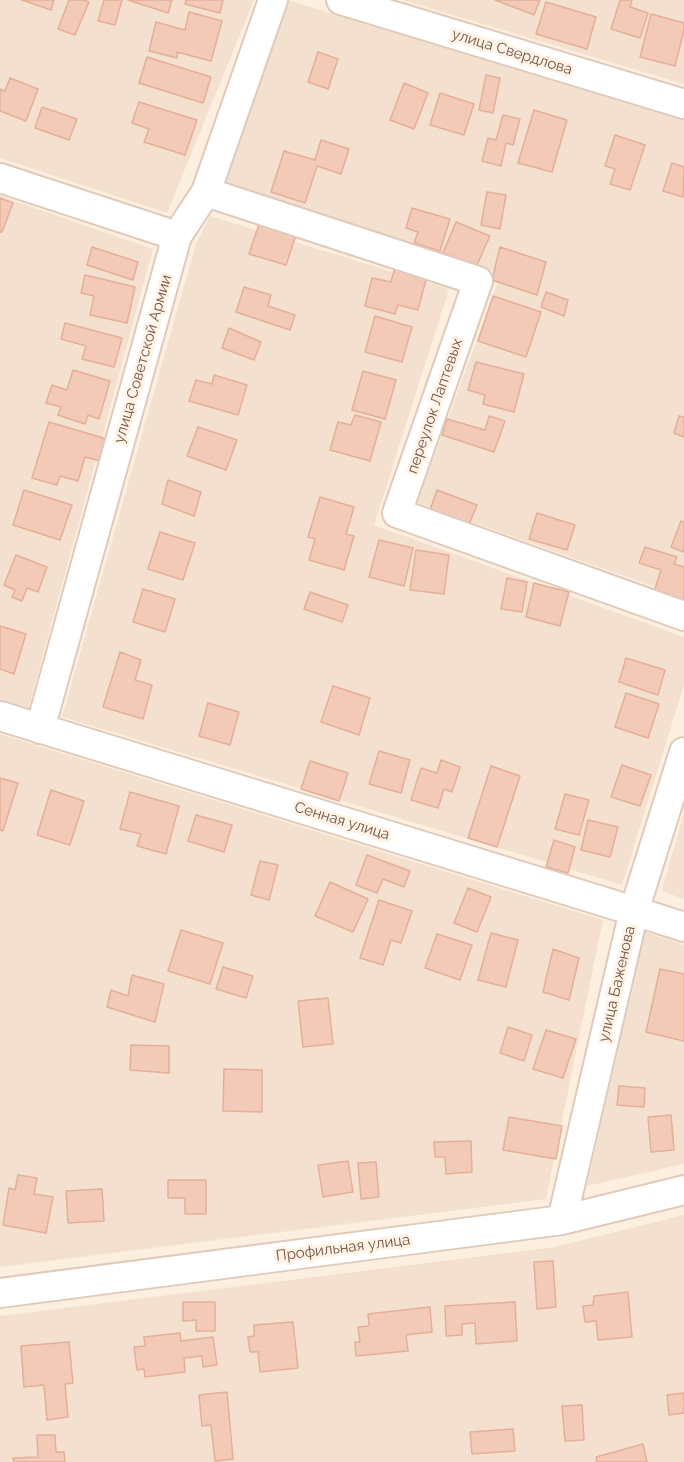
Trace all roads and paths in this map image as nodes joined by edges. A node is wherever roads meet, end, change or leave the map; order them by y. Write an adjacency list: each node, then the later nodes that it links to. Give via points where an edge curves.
1 (273, 0): 5 (street, улица Советской Армии)
2 (341, 0): 3 (street, улица Свердлова)
3 (684, 104)
4 (0, 177): 6 (street)
5 (206, 192): 6 (street, улица Советской Армии); 7 (street, переулок Лаптевых, via 478,281 397,513)
6 (177, 236): 9 (street, улица Советской Армии)
7 (684, 616)
8 (0, 716): 9 (street, Сенная улица)
9 (40, 729): 11 (street, Сенная улица)
10 (684, 752): 11 (street, улица Баженова)
11 (634, 911): 12 (street, Сенная улица); 14 (street, улица Баженова)
12 (684, 927)
13 (684, 1190): 14 (street, Профильная улица)
14 (561, 1220): 15 (street, Профильная улица)
15 (0, 1293)

